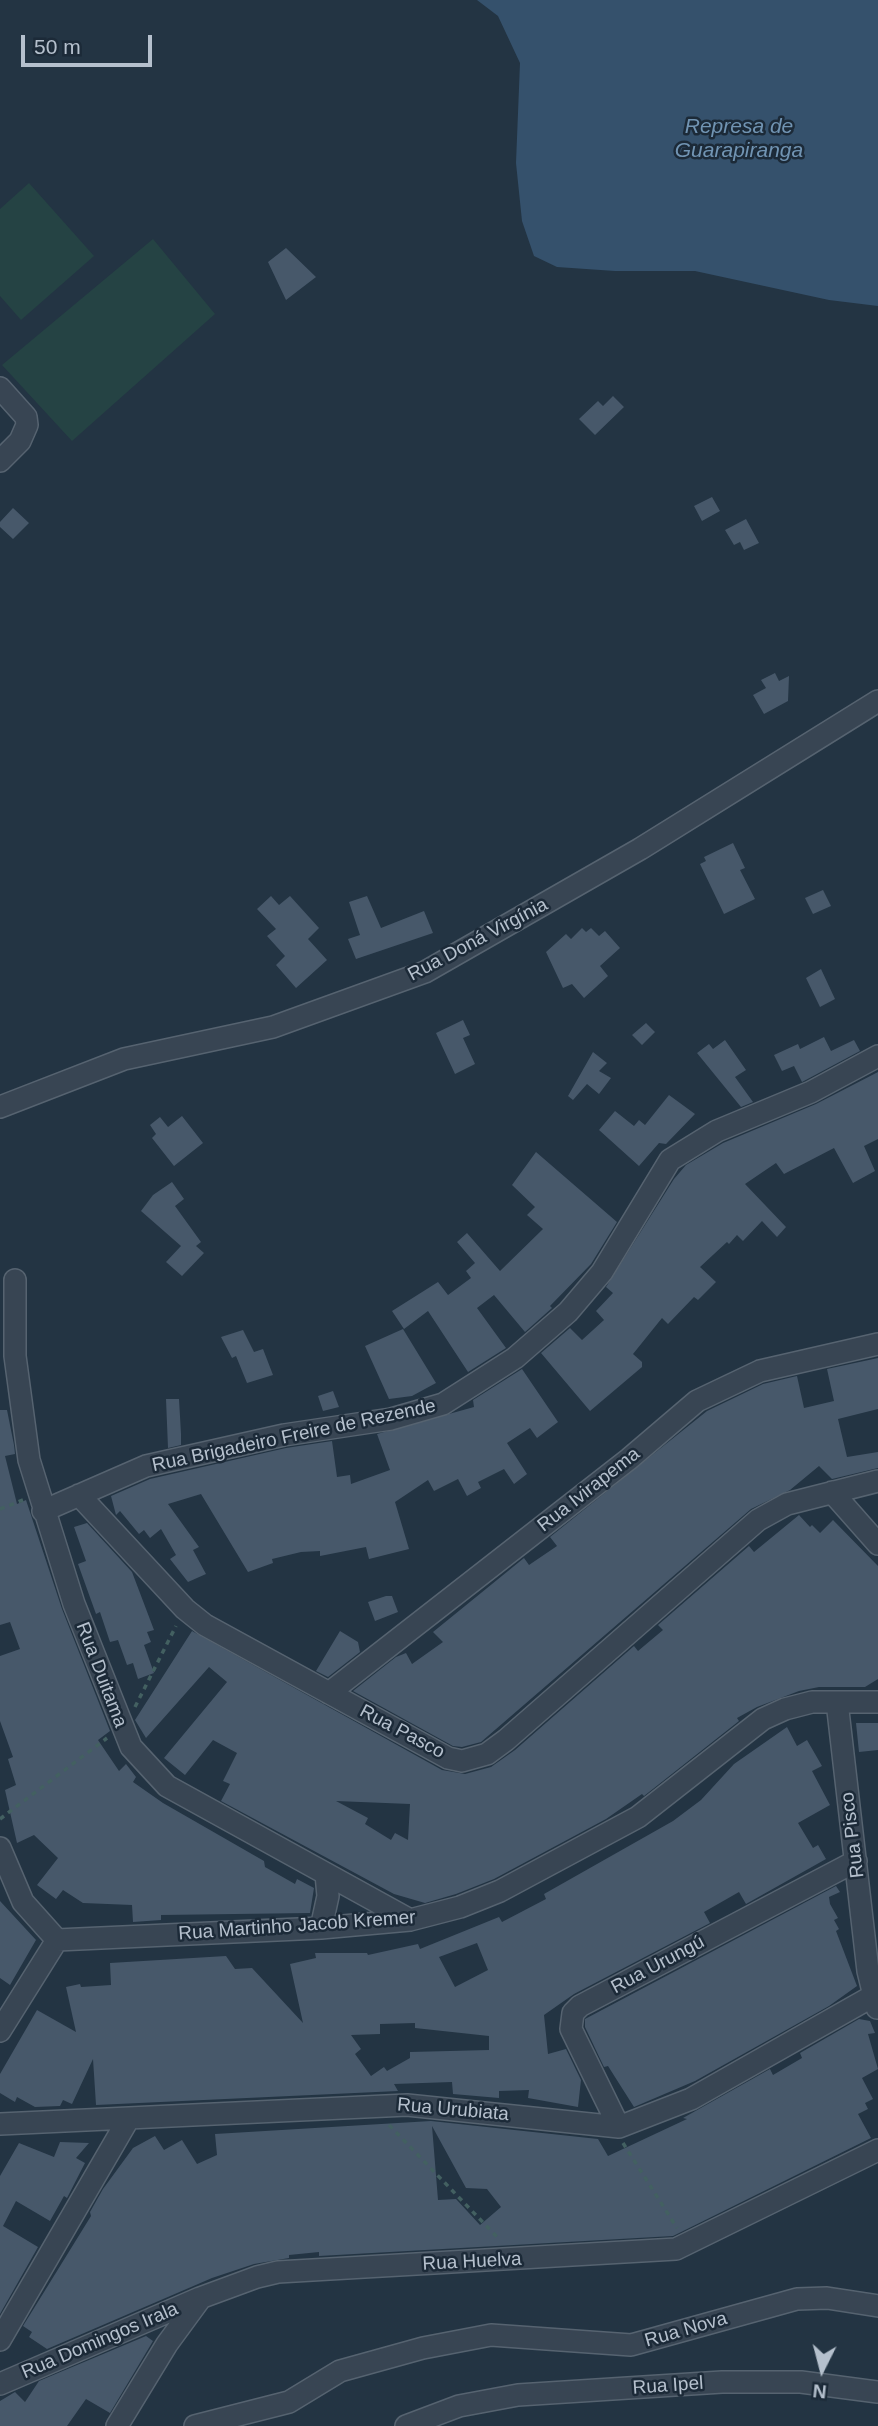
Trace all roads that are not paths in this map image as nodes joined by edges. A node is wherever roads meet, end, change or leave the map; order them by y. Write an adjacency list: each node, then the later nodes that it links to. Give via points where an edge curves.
1 (0, 388): 2 (street, via 26,416 27,425 20,441)
2 (0, 461)
3 (878, 701): 5 (street, Rua Doná Virgínia, via 640,849 425,972 273,1027 124,1059)
4 (878, 1056): 10 (street, Rua Brigadeiro Freire de Rezende, via 811,1092 717,1130 670,1160 602,1272 568,1312 466,1392 420,1413 284,1435 146,1466)
5 (0, 1107)
6 (15, 1280): 11 (street, Rua Duitama, via 18,1401)
7 (878, 1344): 13 (street, Rua Ivirapema, via 760,1371 697,1401)
8 (878, 1481): 9 (street, Rua Pasco)
9 (832, 1492): 12 (street); 13 (street, Rua Pasco, via 787,1504 758,1520 506,1740 474,1760 448,1759)
10 (79, 1495): 11 (street, Rua Brigadeiro Freire de Rezende); 13 (street, Rua Pasco, via 186,1609 239,1646)
11 (40, 1503): 18 (street, Rua Duitama, via 121,1727 139,1758 167,1786)
12 (878, 1544)
13 (329, 1693)
14 (837, 1702): 15 (street, Rua Martinho Jacob Kremer); 17 (street, Rua Pisco); 19 (street, Rua Martinho Jacob Kremer, via 812,1702 763,1719 667,1796 591,1844 500,1891)
15 (878, 1702)
16 (0, 1848): 21 (street, via 23,1902)
17 (856, 1861): 22 (street, Rua Pisco); 26 (street, Rua Urungú, via 580,2006 573,2014 571,2029)
18 (326, 1874): 19 (street, Rua Duitama); 20 (street, via 328,1896)
19 (410, 1920): 20 (street, Rua Martinho Jacob Kremer)
20 (321, 1928): 21 (street, Rua Martinho Jacob Kremer)
21 (57, 1940): 23 (street)
22 (876, 2003): 26 (street, Rua Urubiata, via 691,2099)
23 (0, 2031)
24 (129, 2118): 25 (street, Rua Urubiata); 26 (street, Rua Urubiata, via 370,2105 476,2110); 30 (street)
25 (0, 2124)
26 (620, 2127)
27 (878, 2150): 28 (street, Rua Huelva, via 687,2244 661,2252 278,2272)
28 (201, 2298): 31 (street, Rua Domingos Irala); 33 (street)
29 (878, 2306): 34 (street, Rua Nova, via 827,2298 797,2299 631,2345 491,2335 341,2371 289,2402)
30 (0, 2340)
31 (0, 2384)
32 (878, 2392): 35 (street, Rua Ipel, via 801,2382 722,2382 518,2395 459,2406)
33 (117, 2426)
34 (195, 2426)
35 (406, 2426)

